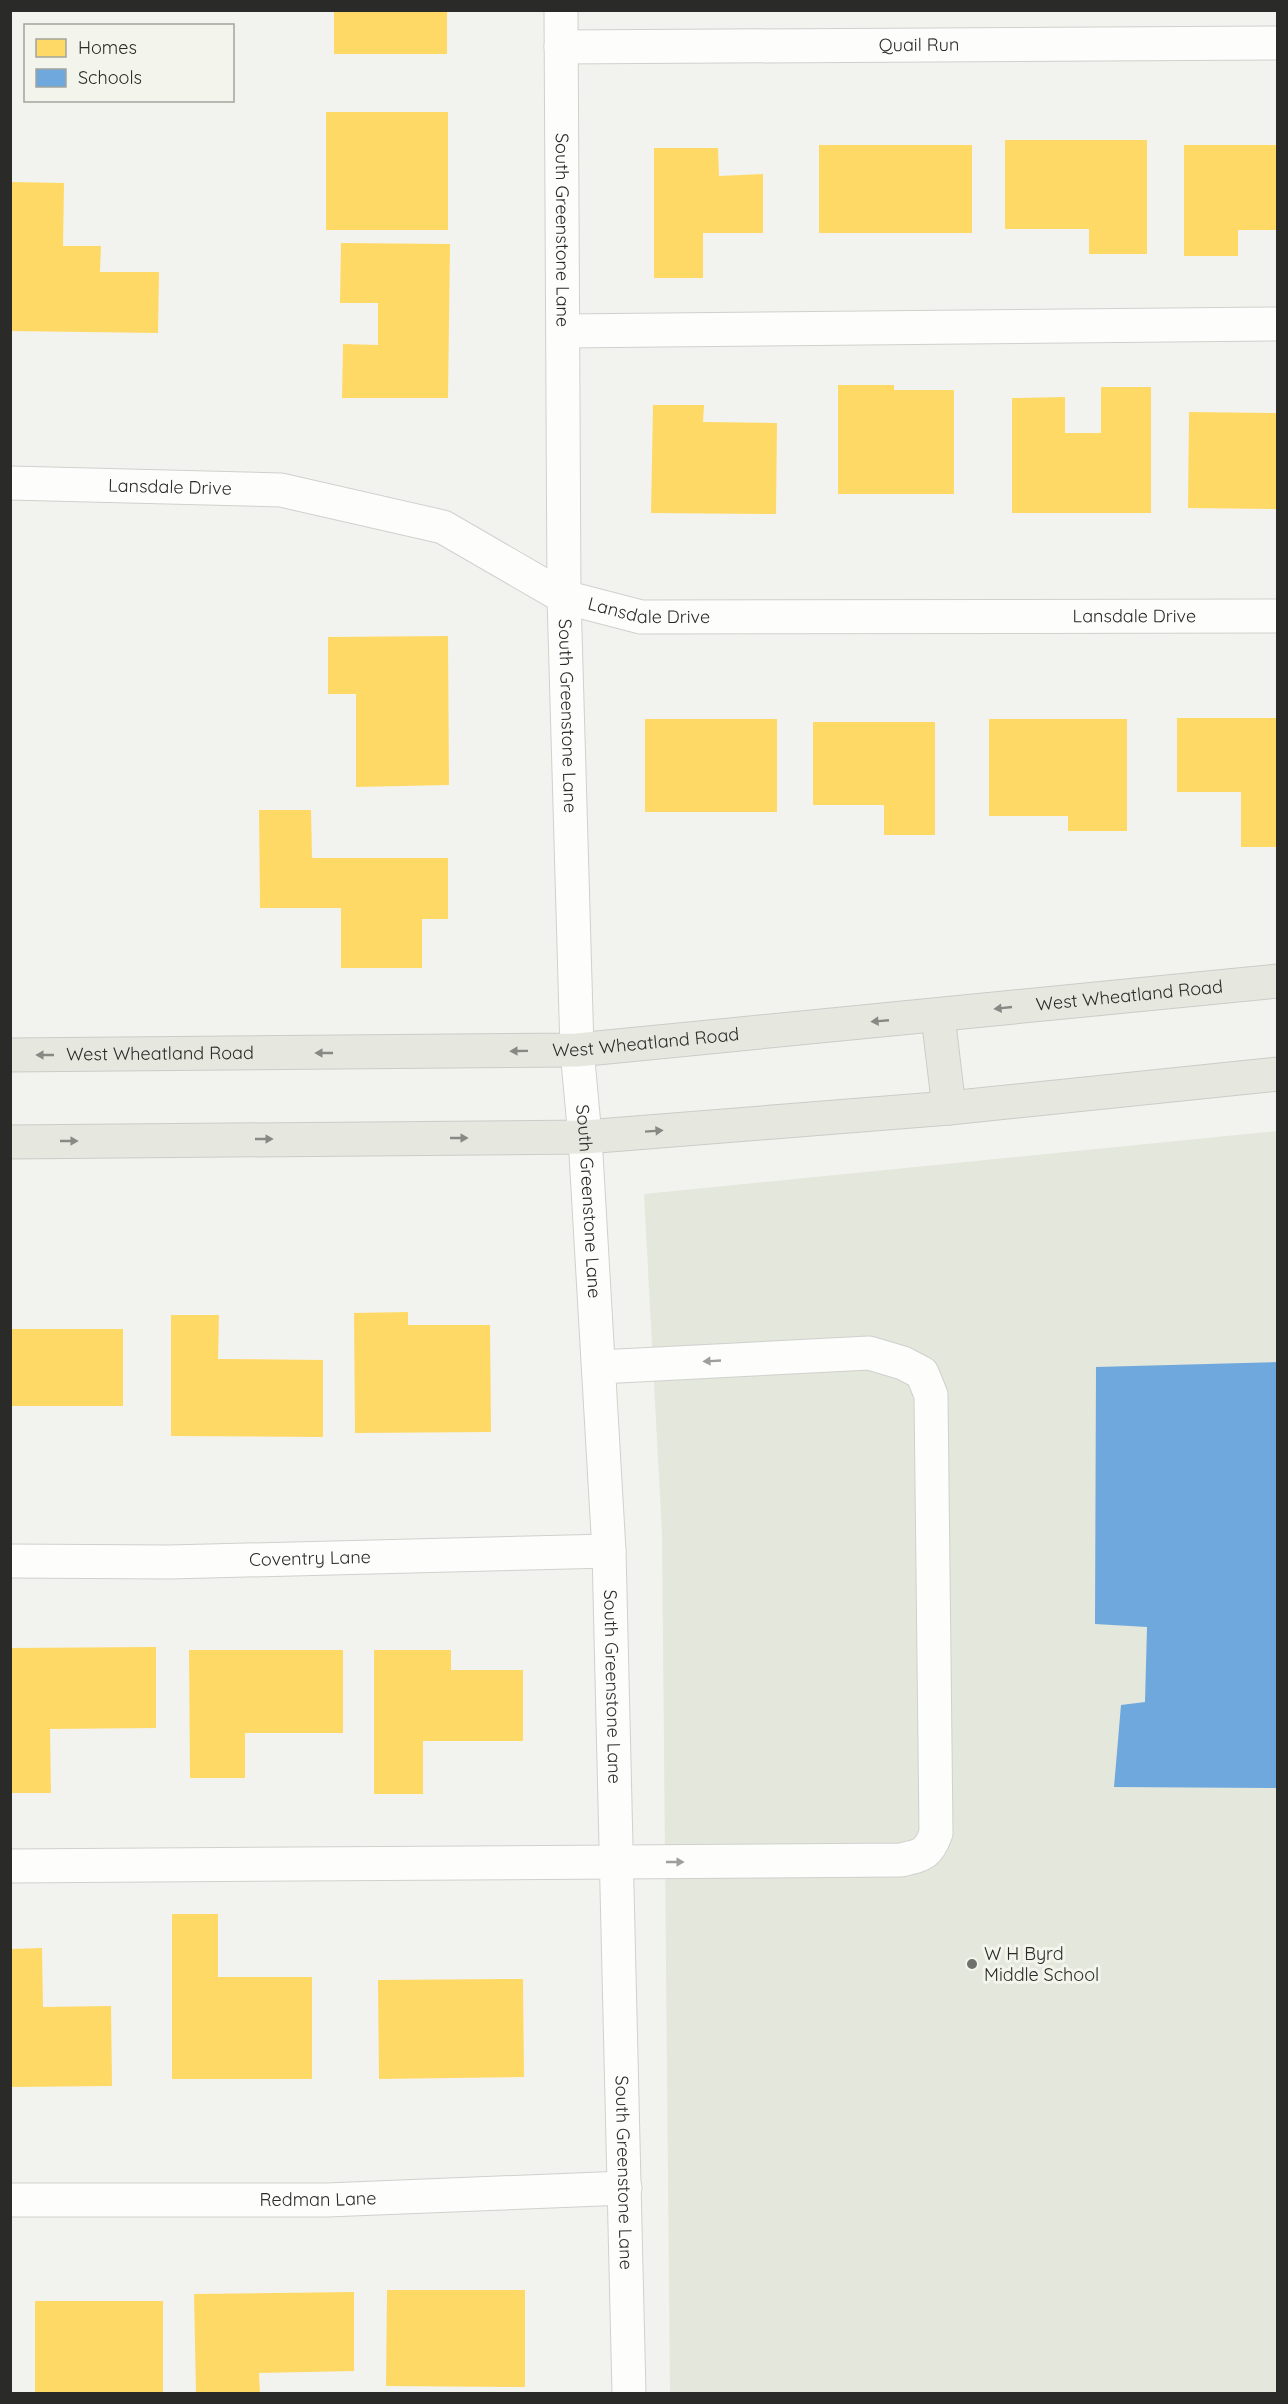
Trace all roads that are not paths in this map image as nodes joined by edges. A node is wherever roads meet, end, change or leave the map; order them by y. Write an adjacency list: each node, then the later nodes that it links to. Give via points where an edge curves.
1 (561, 10): 3 (street, South Greenstone Lane)
2 (1278, 43): 3 (street, Quail Run)
3 (561, 47): 5 (street, South Greenstone Lane)
4 (1278, 324): 5 (street)
5 (562, 331): 7 (street, South Greenstone Lane)
6 (10, 483): 7 (street, Lansdale Drive, via 281,490 443,527)
7 (564, 597): 8 (street, Lansdale Drive, via 641,617); 11 (street, South Greenstone Lane)
8 (1278, 616)
9 (1278, 981): 10 (main road, West Wheatland Road, one-way to 10)
10 (938, 1016): 11 (main road, West Wheatland Road, one-way to 11); 14 (main road)
11 (577, 1050): 12 (main road, West Wheatland Road, one-way to 12); 15 (street, South Greenstone Lane)
12 (10, 1055)
13 (1278, 1074): 14 (main road)
14 (949, 1108): 15 (main road, one-way to 14)
15 (585, 1137): 16 (main road, one-way to 15); 17 (street, South Greenstone Lane)
16 (10, 1142)
17 (599, 1367): 18 (street, South Greenstone Lane); 20 (street, one-way to 17, via 901,1860 923,1855 931,1847 936,1833 931,1395 922,1373 869,1353)
18 (609, 1551): 19 (street, Coventry Lane, via 170,1562); 20 (street, South Greenstone Lane)
19 (10, 1561)
20 (617, 1862): 21 (street); 22 (street, South Greenstone Lane)
21 (10, 1866)
22 (625, 2188): 23 (street, Redman Lane, via 327,2200); 24 (street, South Greenstone Lane)
23 (10, 2200)
24 (629, 2394)

